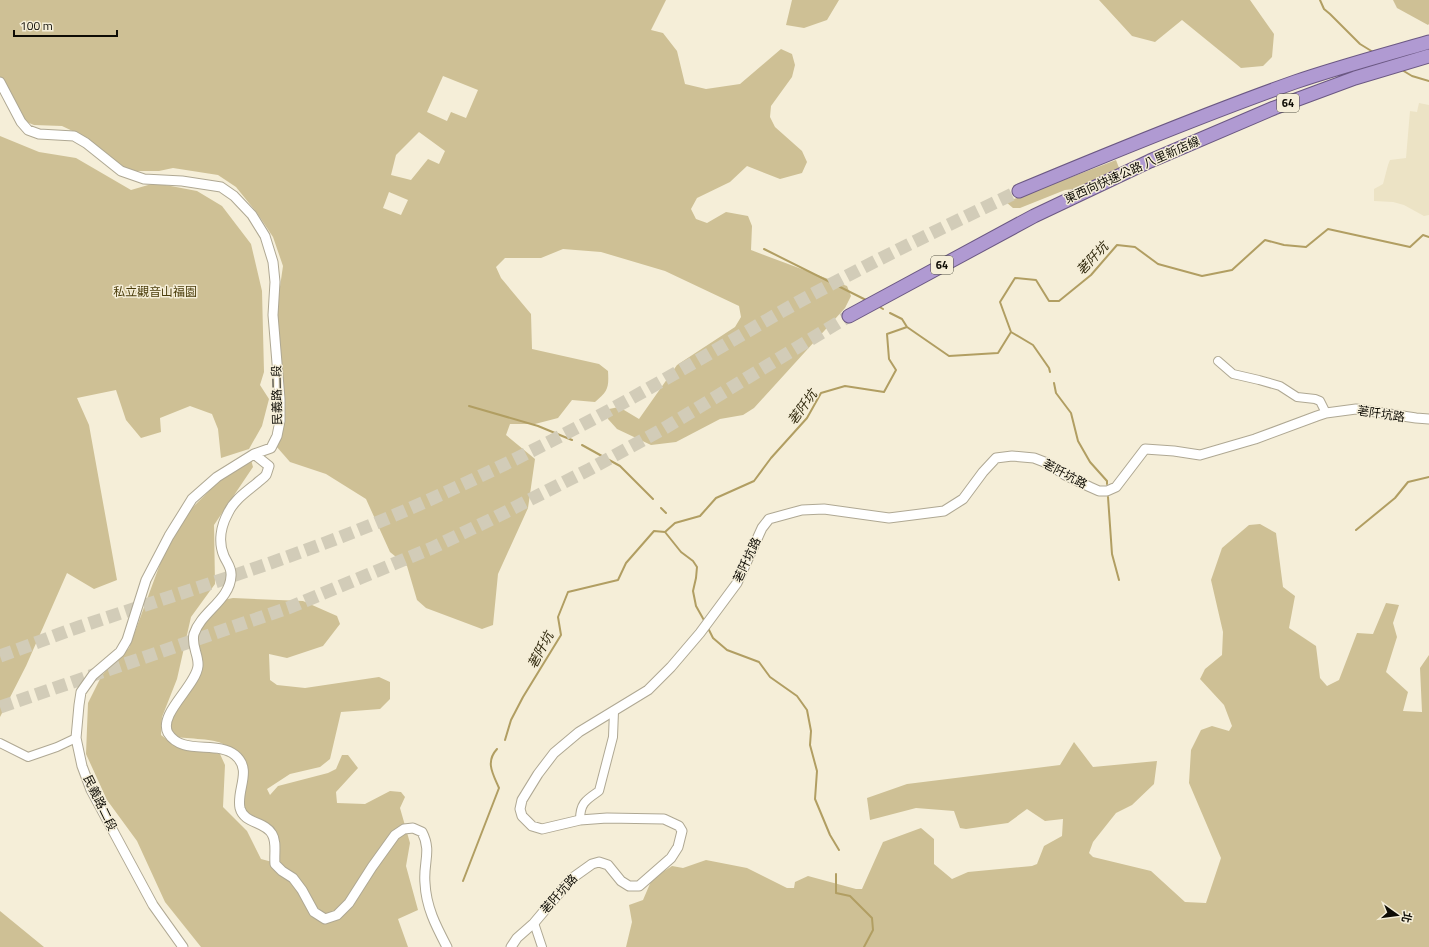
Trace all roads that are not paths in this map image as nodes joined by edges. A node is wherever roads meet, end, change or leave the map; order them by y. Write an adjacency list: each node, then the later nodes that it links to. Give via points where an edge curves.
1 (1429, 42): 4 (highway, 東西向快速公路 八里新店線 / 64, via 1296,82 1188,122)
2 (1429, 56): 5 (highway, 東西向快速公路 八里新店線 / 64, via 1354,78 1274,108 1150,161 1034,216)
3 (0, 82): 9 (street, 民義路二段, via 21,122 28,130 39,134 74,136 121,171 144,179 221,187 234,196 252,215 265,236 273,262 273,315 280,407 277,436 271,448)
4 (1019, 191)
5 (849, 316)
6 (1218, 361): 7 (street, via 1233,374 1280,386 1297,397 1320,401)
7 (1326, 413): 8 (street, 荖阡坑路, via 1356,409); 10 (street, 荖阡坑路, via 1255,439 1200,455 1145,449 1116,487 1107,491 1090,488 1034,458 1012,456 996,458 963,499 944,511 888,518 824,509 802,510 769,519 762,528 737,583 704,628 648,690)
8 (1429, 419)
9 (254, 454): 11 (street, 民義路二段, via 217,477 192,499 146,580 127,640 120,652 93,675 81,692); 16 (street, via 269,466 266,474 235,501 222,527 220,545 230,567 231,576 228,587 219,601 194,633 193,645 198,666 170,714 166,724 168,732 174,739 187,746 222,748 241,761 244,773 238,797 241,810 249,820 272,833 275,864 293,878 314,912 325,918 337,915 349,903 395,835 404,829 413,828 422,832 426,841 425,882 428,902 435,924)
10 (614, 711): 13 (street, via 613,738 599,791 585,800); 13 (street, 荖阡坑路, via 579,732 554,753 522,800 522,816 532,826 542,829)
11 (76, 738): 12 (street, via 28,757); 15 (street, 民義路二段, via 91,790 153,905)
12 (0, 743)
13 (580, 820): 14 (street, 荖阡坑路, via 664,819 679,826 682,831 678,848 671,858 639,886 629,886 608,865 599,862 592,864 571,879)
14 (534, 923): 17 (street, 荖阡坑路, via 516,938); 18 (street)
15 (183, 947)
16 (447, 947)
17 (511, 947)
18 (542, 947)

